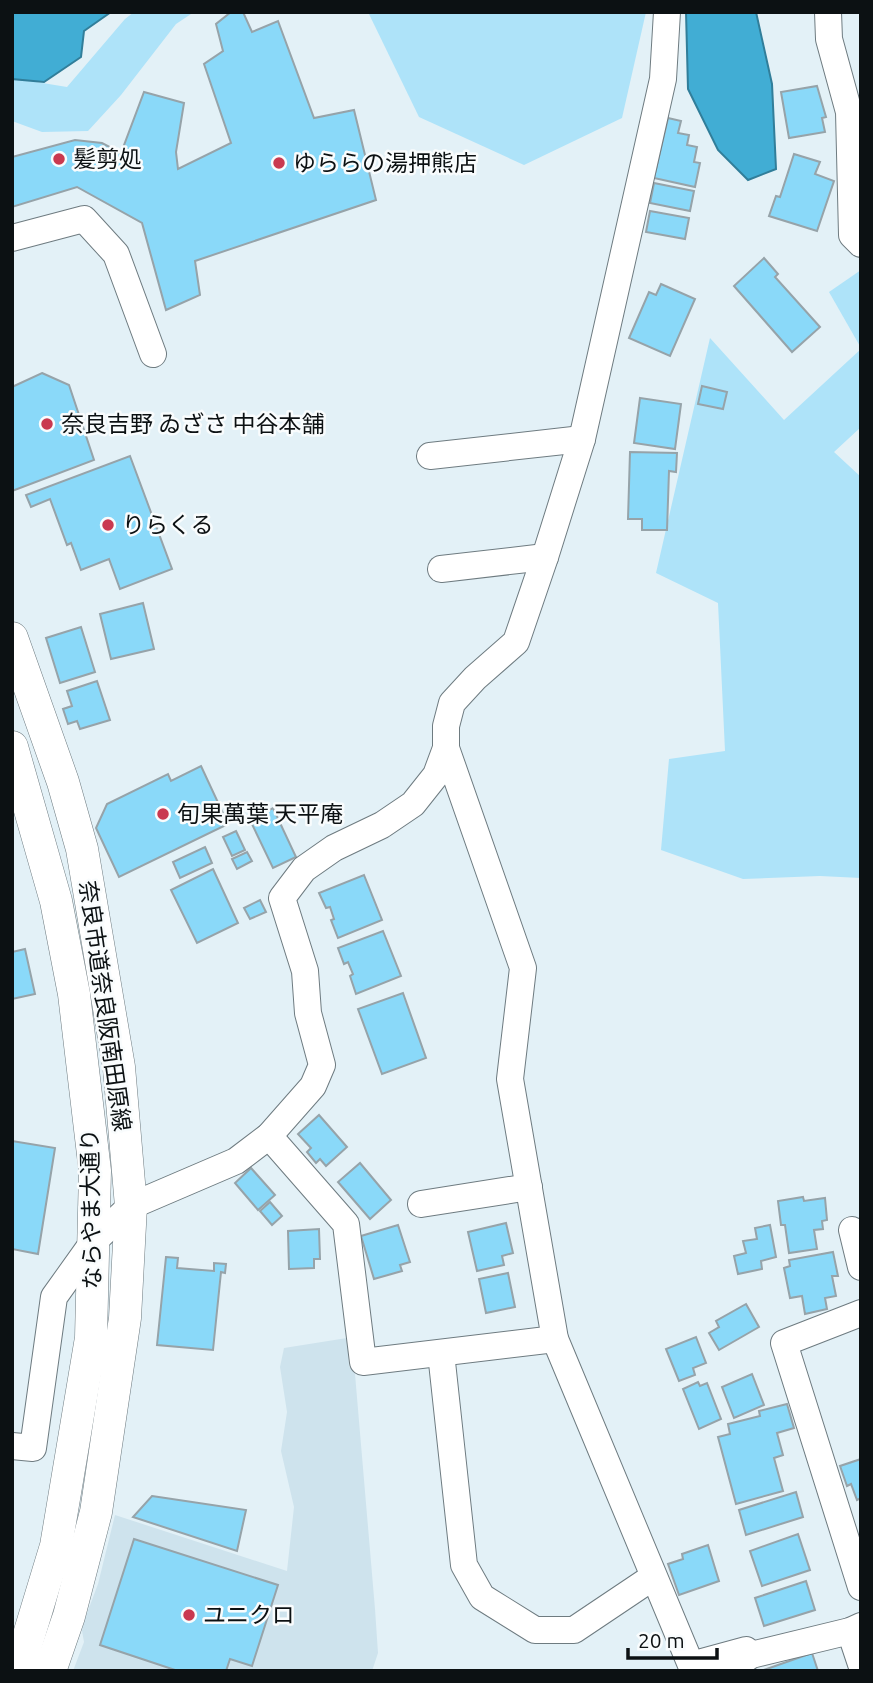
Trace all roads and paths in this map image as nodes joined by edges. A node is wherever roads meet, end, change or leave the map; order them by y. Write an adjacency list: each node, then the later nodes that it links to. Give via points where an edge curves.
1 (667, 12): 7 (street, via 663,79)
2 (828, 12): 3 (street, via 829,39)
3 (855, 111): 4 (street)
4 (858, 237)
5 (12, 238): 6 (street, via 84,219 116,254)
6 (153, 354)
7 (582, 439): 8 (street); 9 (street)
8 (430, 456)
9 (545, 557): 10 (street); 13 (street, via 516,642 452,703)
10 (441, 569)
11 (12, 638): 17 (street, 奈良市道奈良阪南田原線, via 82,849 119,1067)
12 (12, 747): 19 (street, ならやま大通り, via 56,901 74,994 95,1171)
13 (446, 748): 14 (street, via 436,775 413,804 304,869 282,898 305,971 307,1013 322,1065 313,1086); 15 (street, via 523,968 510,1079)
14 (269, 1136): 17 (street, via 236,1161); 23 (street, via 346,1224 363,1362)
15 (529, 1187): 16 (street); 22 (street)
16 (421, 1204)
17 (131, 1206): 19 (street); 31 (street, 奈良市道奈良阪南田原線, via 125,1318 96,1512)
18 (852, 1230): 20 (street)
19 (94, 1241): 24 (street, via 54,1297 33,1448); 30 (street, ならやま大通り, via 91,1338 56,1546)
20 (861, 1267)
21 (861, 1313): 26 (street, via 784,1343)
22 (555, 1339): 23 (street); 25 (street)
23 (441, 1353): 25 (street, via 464,1565 482,1597 535,1630 574,1630)
24 (12, 1446)
25 (653, 1577): 28 (street, via 691,1665 746,1650)
26 (861, 1587)
27 (855, 1628): 28 (street); 29 (street)
28 (751, 1655): 32 (street)
29 (861, 1664)
30 (18, 1671)
31 (50, 1671)
32 (729, 1671)

